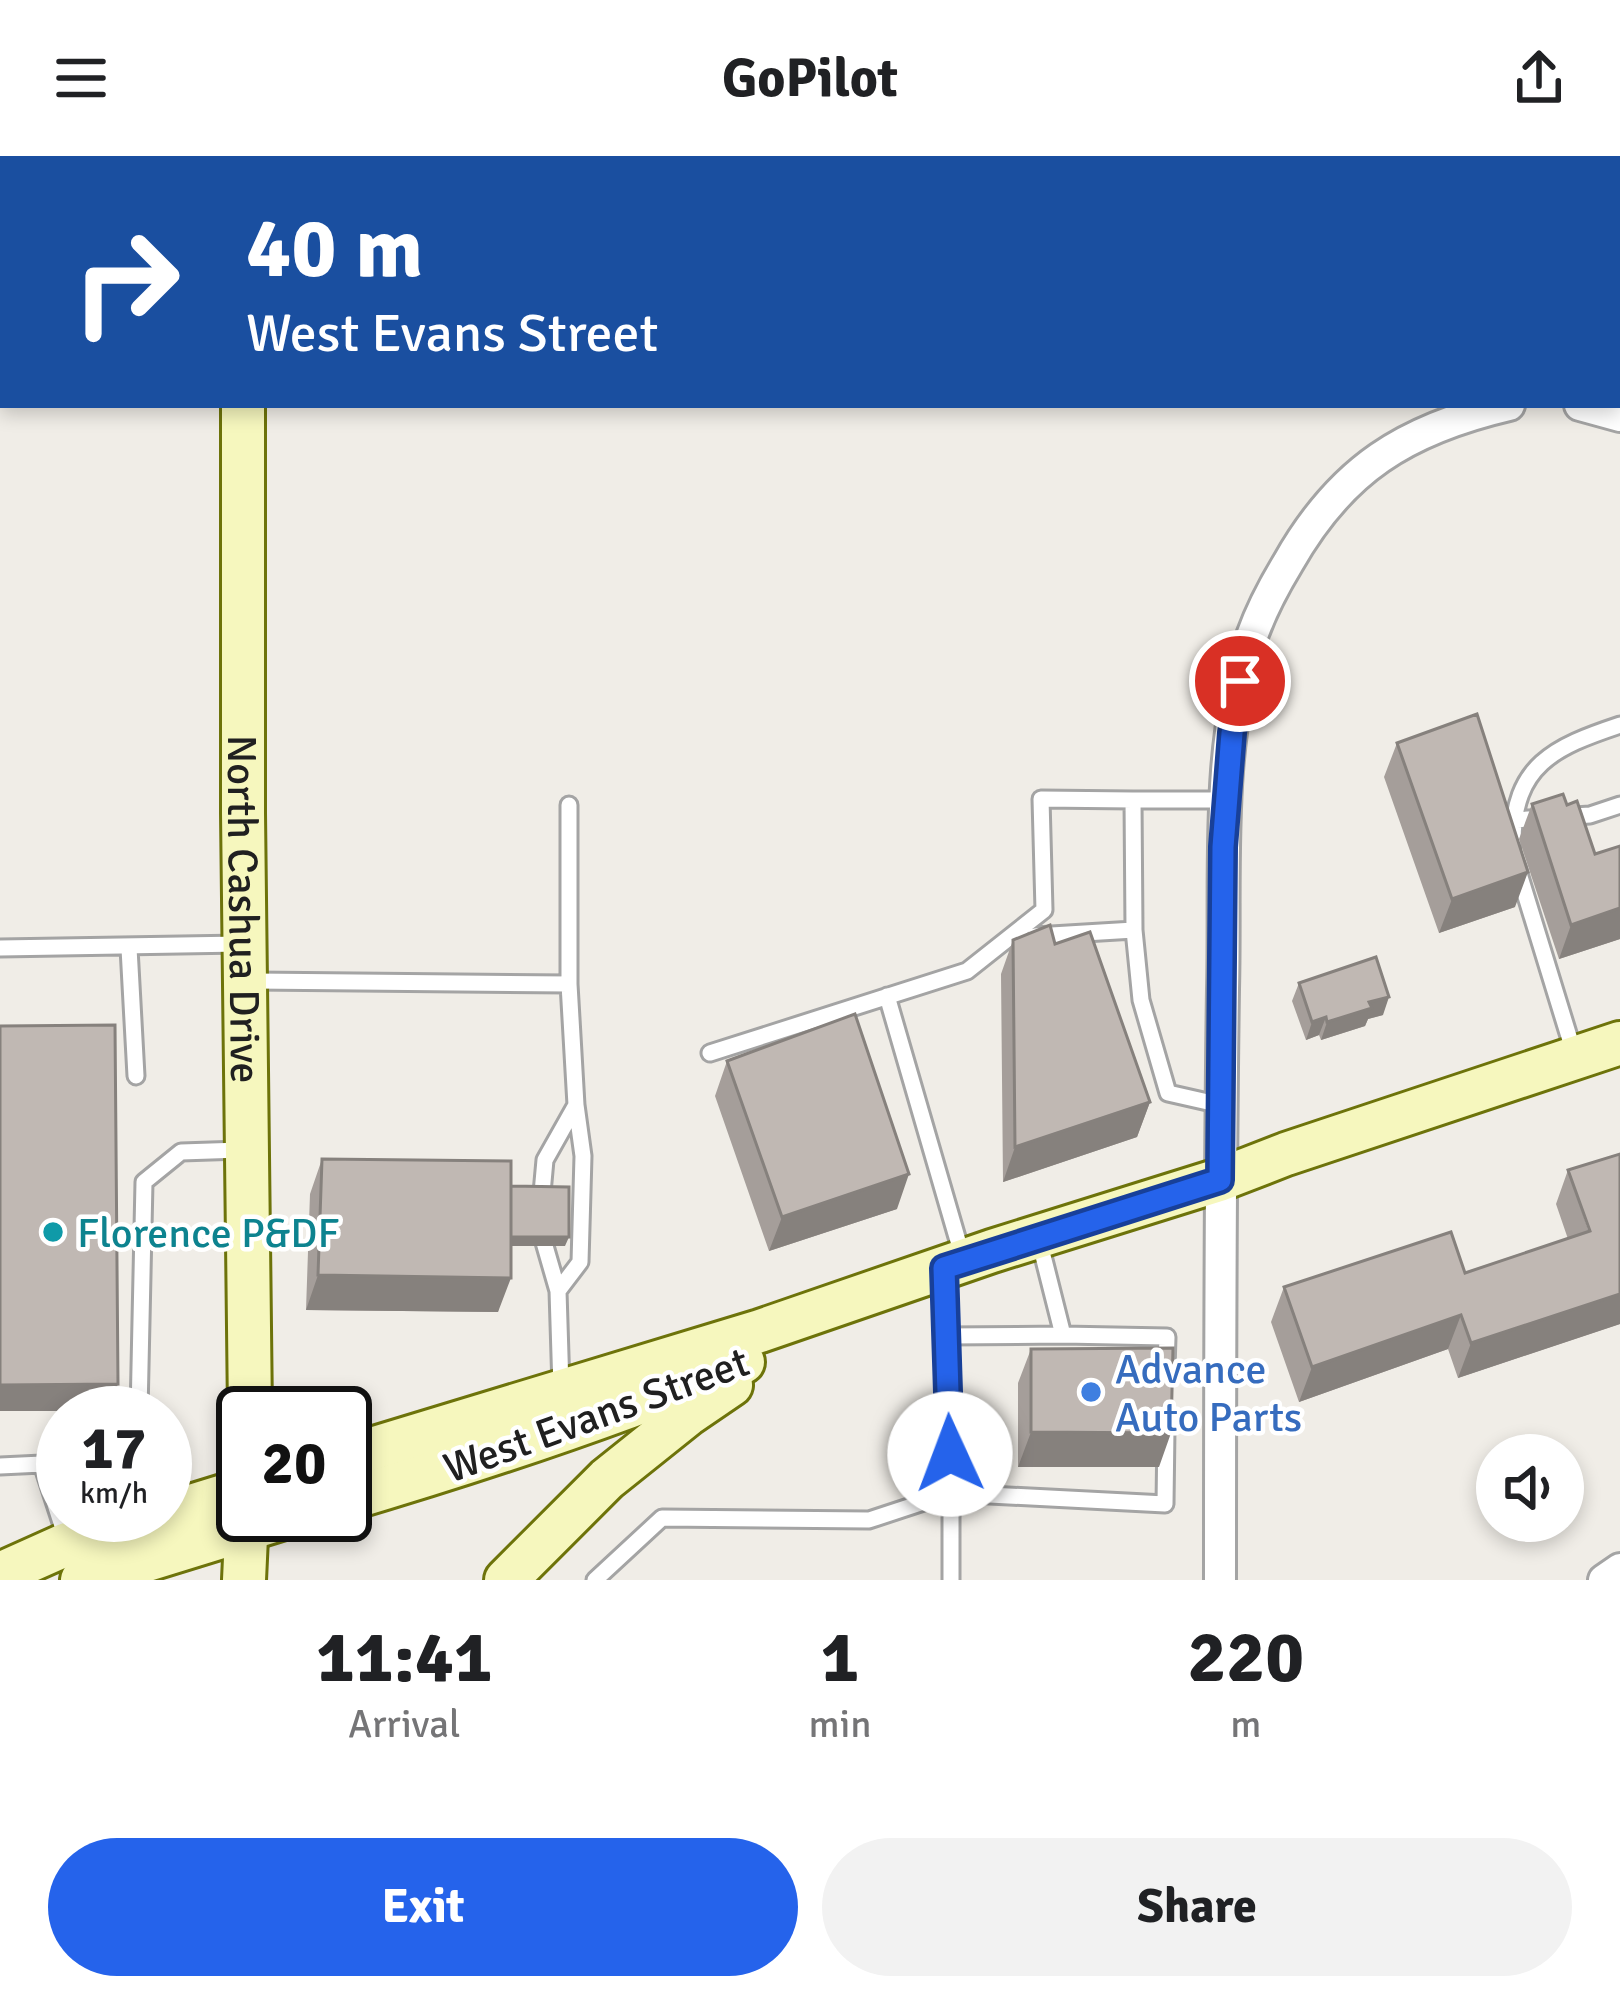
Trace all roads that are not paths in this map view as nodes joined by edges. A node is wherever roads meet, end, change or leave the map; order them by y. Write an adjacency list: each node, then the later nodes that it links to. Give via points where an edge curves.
1 (243, 408): 15 (main road, North Cashua Drive)
2 (1497, 408): 7 (street, via 1399,445 1360,472 1307,528 1253,634)
3 (1591, 408): 4 (street)
4 (1620, 416)
5 (1620, 725): 10 (lane, via 1549,754 1523,785)
6 (1133, 800): 7 (lane); 11 (lane); 12 (lane, via 1041,800 1044,910)
7 (1226, 800): 23 (street)
8 (569, 805): 16 (lane)
9 (1620, 806): 10 (lane)
10 (1513, 820): 20 (lane, via 1513,855)
11 (1134, 930): 12 (lane); 23 (lane, via 1142,1000 1168,1093)
12 (1006, 937): 17 (lane, via 967,971)
13 (0, 948): 14 (lane)
14 (128, 948): 15 (lane); 21 (lane)
15 (244, 963): 16 (lane); 24 (main road, North Cashua Drive)
16 (569, 984): 22 (lane)
17 (886, 996): 19 (lane); 29 (lane)
18 (1620, 1043): 20 (main road, West Evans Street)
19 (710, 1053)
20 (1576, 1058): 25 (main road, West Evans Street)
21 (136, 1076)
22 (576, 1105): 26 (lane, via 545,1160); 30 (lane, via 580,1262)
23 (1221, 1105): 25 (street)
24 (247, 1150): 36 (lane, via 181,1152 144,1182); 37 (main road, North Cashua Drive)
25 (1220, 1180): 28 (main road, West Evans Street); 57 (street)
26 (541, 1207)
27 (541, 1232): 30 (lane)
28 (1038, 1237): 29 (main road, West Evans Street); 32 (lane)
29 (954, 1264): 31 (main road, West Evans Street); 33 (lane)
30 (558, 1291): 38 (lane)
31 (834, 1305): 34 (main road, West Evans Street); 38 (main road, West Evans Street)
32 (1063, 1335): 33 (lane); 35 (lane, via 1166,1337)
33 (946, 1336): 44 (lane)
34 (794, 1341): 43 (main road, West Evans Street, via 575,1426); 54 (main road, via 607,1479)
35 (1166, 1385)
36 (140, 1386)
37 (250, 1386)
38 (562, 1391): 40 (main road, West Evans Street)
39 (1166, 1408): 44 (lane, via 1165,1504)
40 (372, 1449)
41 (36, 1464): 42 (lane)
42 (0, 1466)
43 (372, 1492)
44 (951, 1493): 55 (lane, via 869,1520 662,1518); 56 (lane)
45 (216, 1520): 49 (main road)
46 (112, 1542): 49 (main road)
47 (233, 1542): 52 (main road)
48 (245, 1542): 53 (main road)
49 (75, 1562): 51 (main road)
50 (1620, 1569): 58 (street)
51 (0, 1574)
52 (218, 1580)
53 (244, 1580)
54 (506, 1580)
55 (595, 1580)
56 (951, 1580)
57 (1220, 1580)
58 (1604, 1580)

